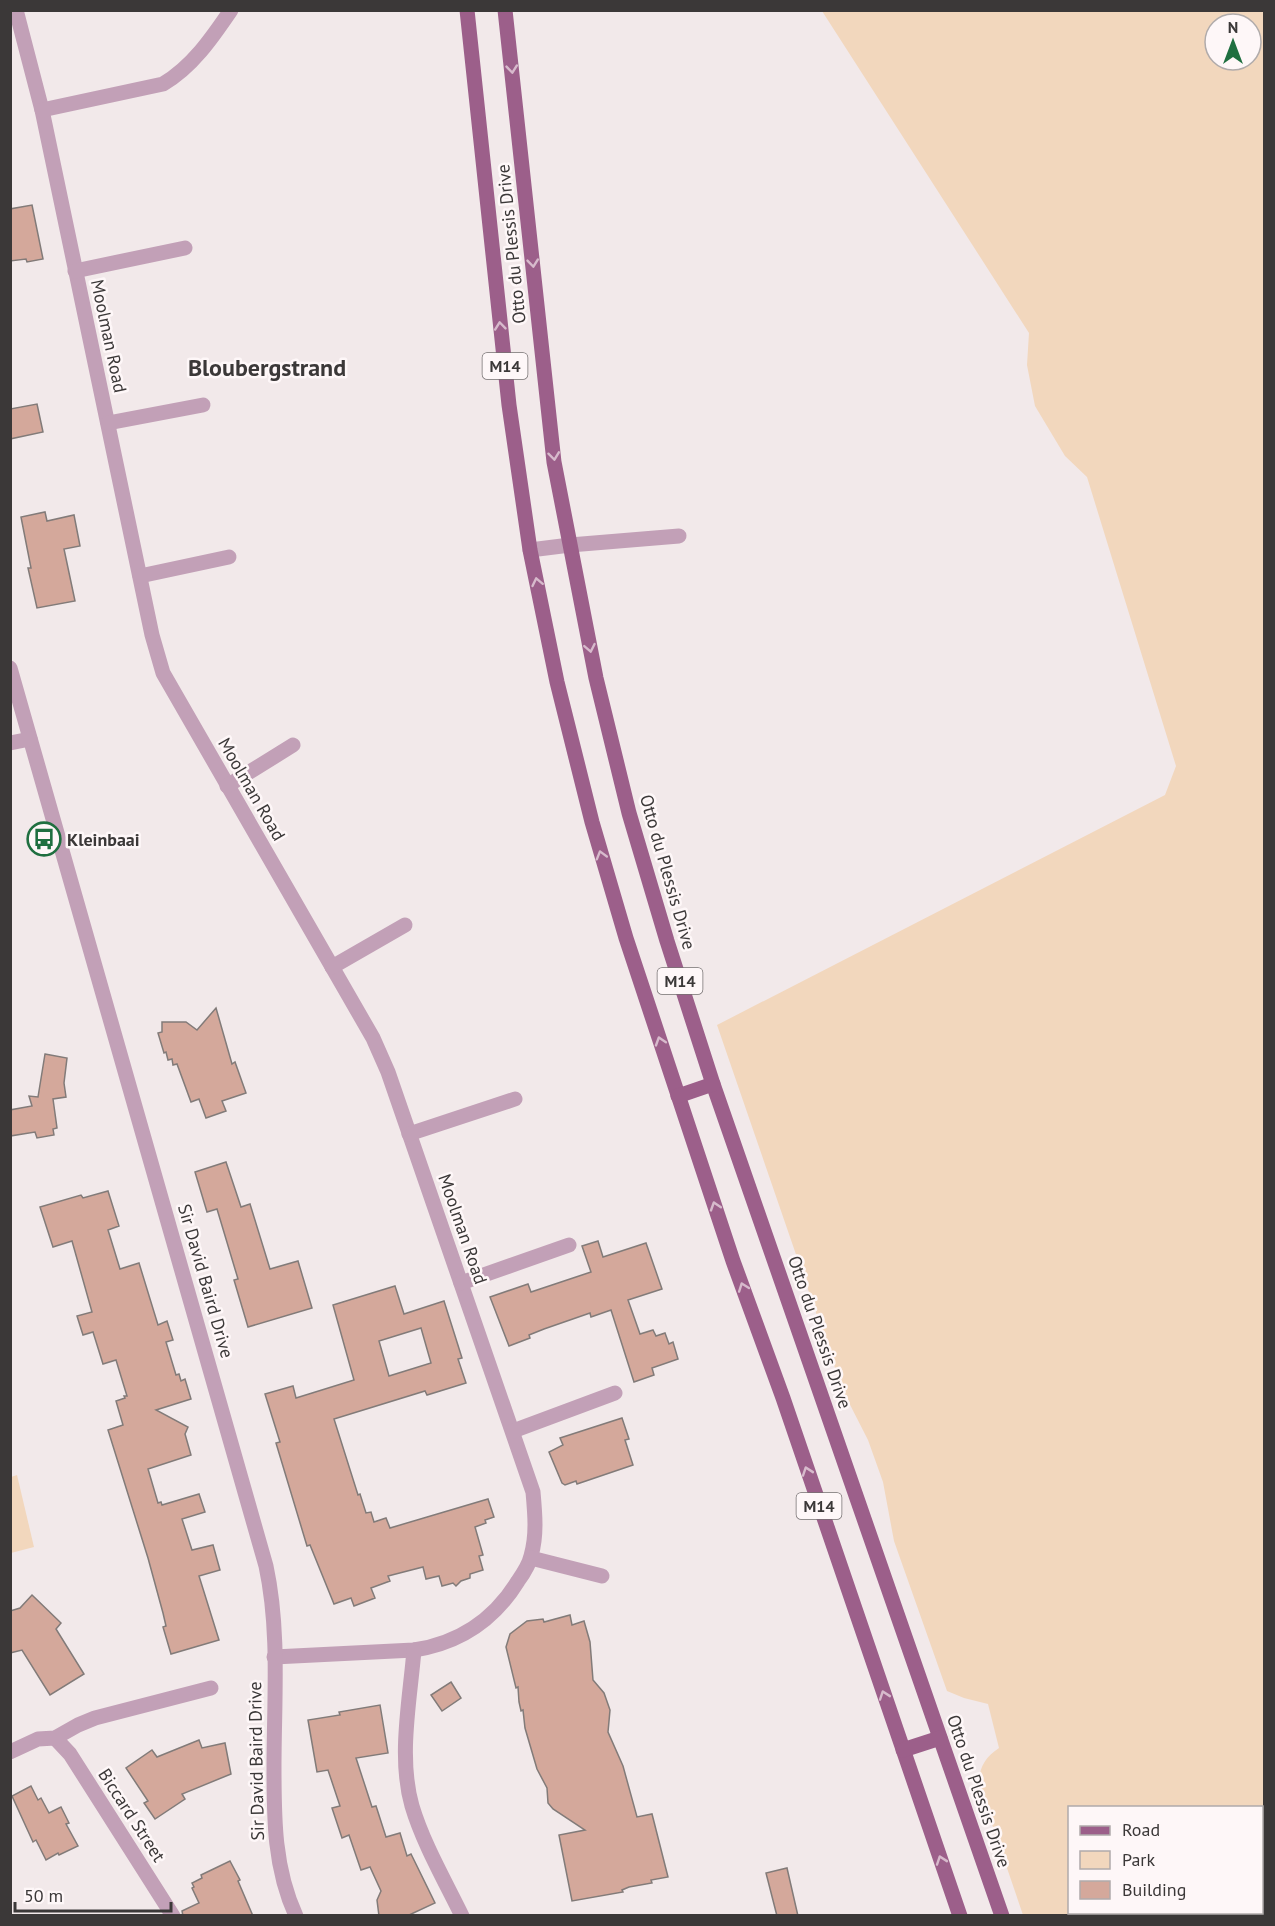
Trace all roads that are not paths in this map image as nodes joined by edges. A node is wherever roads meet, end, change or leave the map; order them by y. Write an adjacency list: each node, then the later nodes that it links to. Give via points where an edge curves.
1 (16, 10): 5 (street, Moolman Road)
2 (231, 10): 5 (street, via 192,62 163,84)
3 (467, 10): 12 (main road, Otto du Plessis Drive / M14, one-way to 3, via 509,405)
4 (505, 10): 11 (main road, Otto du Plessis Drive / M14, one-way to 11, via 554,462)
5 (42, 110): 7 (street, Moolman Road)
6 (185, 248): 7 (street)
7 (75, 271): 9 (street, Moolman Road)
8 (203, 405): 9 (street)
9 (108, 423): 14 (street, Moolman Road)
10 (679, 536): 11 (street)
11 (570, 544): 12 (street); 23 (main road, Otto du Plessis Drive / M14, one-way to 23, via 596,678 629,813)
12 (530, 550): 24 (main road, Otto du Plessis Drive / M14, one-way to 12, via 592,822)
13 (229, 557): 14 (street)
14 (140, 576): 20 (street, Moolman Road, via 163,673)
15 (10, 668): 16 (street, Sir David Baird Drive)
16 (17, 714): 17 (street, Sir David Baird Drive)
17 (30, 739): 18 (street); 34 (street, Sir David Baird Drive, via 262,1553 270,1591)
18 (10, 743)
19 (293, 745): 20 (street)
20 (227, 786): 22 (street, Moolman Road)
21 (405, 925): 22 (street)
22 (332, 967): 26 (street, Moolman Road, via 373,1038)
23 (713, 1084): 24 (main road); 37 (main road, Otto du Plessis Drive / M14)
24 (678, 1096): 38 (main road, Otto du Plessis Drive / M14, one-way to 24)
25 (515, 1099): 26 (street)
26 (409, 1134): 28 (street, Moolman Road)
27 (569, 1245): 28 (street)
28 (461, 1283): 30 (street, Moolman Road)
29 (615, 1393): 30 (street)
30 (513, 1431): 31 (street, Moolman Road, via 533,1492 536,1519)
31 (531, 1558): 32 (street); 33 (street, Moolman Road, via 505,1601 483,1621 457,1638)
32 (603, 1576)
33 (414, 1650): 34 (street, Moolman Road); 42 (street, via 407,1744 412,1807)
34 (274, 1657): 41 (street, Sir David Baird Drive, via 277,1850 283,1883)
35 (211, 1688): 36 (street, via 95,1718)
36 (55, 1738): 39 (street, via 38,1739); 40 (street, Biccard Street, via 70,1754)
37 (940, 1738): 38 (main road); 44 (main road, Otto du Plessis Drive / M14)
38 (903, 1750): 43 (main road, Otto du Plessis Drive / M14, one-way to 38)
39 (10, 1752)
40 (173, 1916)
41 (296, 1916)
42 (462, 1916)
43 (960, 1916)
44 (1002, 1916)

